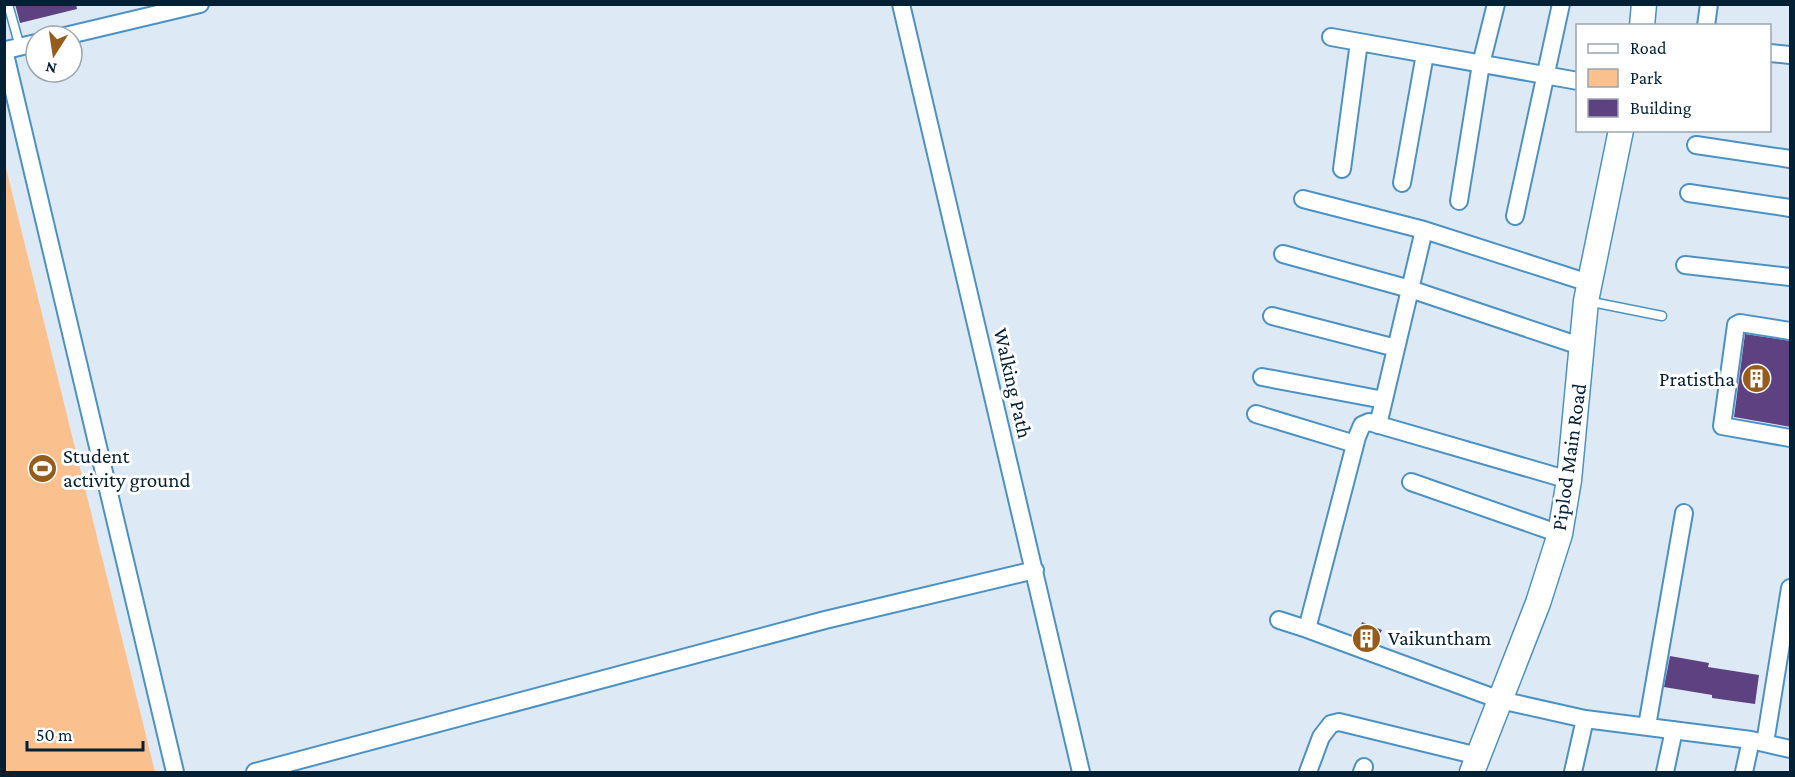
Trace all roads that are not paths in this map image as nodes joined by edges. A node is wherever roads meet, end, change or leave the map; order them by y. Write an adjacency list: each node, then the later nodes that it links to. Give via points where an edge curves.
1 (8, 4): 13 (lane)
2 (200, 4): 10 (street)
3 (901, 4): 51 (street, Walking Path)
4 (1496, 4): 17 (street)
5 (1561, 4): 18 (street)
6 (1644, 4): 8 (street)
7 (1709, 4): 9 (street)
8 (1642, 24)
9 (1706, 24)
10 (84, 31)
11 (1331, 37): 12 (street)
12 (1359, 42): 15 (street); 23 (street)
13 (16, 47): 62 (street)
14 (1771, 53): 16 (street)
15 (1425, 54): 17 (street); 24 (street)
16 (1791, 56)
17 (1481, 64): 18 (street); 27 (street)
18 (1546, 75): 19 (street); 29 (street)
19 (1576, 81)
20 (1621, 132): 35 (street, Piplod Main Road)
21 (1696, 145): 22 (street)
22 (1791, 159)
23 (1342, 169)
24 (1402, 183)
25 (1689, 193): 28 (street)
26 (1303, 199): 30 (street)
27 (1459, 201)
28 (1791, 208)
29 (1515, 216)
30 (1424, 230): 34 (street); 35 (street)
31 (1284, 254): 34 (street)
32 (1685, 265): 33 (street)
33 (1791, 277)
34 (1410, 289): 39 (street); 40 (street)
35 (1588, 292): 37 (lane); 39 (street, Piplod Main Road)
36 (1272, 316): 40 (street)
37 (1662, 316)
38 (1791, 330): 45 (street, via 1736,325 1722,426)
39 (1583, 346): 47 (street, Piplod Main Road)
40 (1396, 348): 42 (street)
41 (1263, 377): 42 (street)
42 (1384, 400): 44 (street)
43 (1256, 414): 46 (street)
44 (1378, 425): 46 (street, via 1362,424); 47 (street)
45 (1791, 438)
46 (1355, 444): 54 (street)
47 (1569, 480): 50 (street, Piplod Main Road)
48 (1411, 482): 50 (street)
49 (1684, 513): 57 (street)
50 (1560, 534): 55 (street, Piplod Main Road)
51 (1034, 571): 63 (street, via 825,620); 64 (street, Walking Path)
52 (1791, 588): 59 (street)
53 (1279, 620): 54 (street)
54 (1307, 629): 55 (street)
55 (1500, 700): 56 (street); 61 (street, Piplod Main Road)
56 (1585, 719): 57 (street); 66 (street)
57 (1647, 726): 58 (street)
58 (1674, 730): 59 (street); 67 (street)
59 (1758, 742): 60 (street); 68 (street)
60 (1791, 749)
61 (1475, 764): 65 (street, via 1339,722 1331,723 1321,737)
62 (175, 772)
63 (255, 772)
64 (1081, 772)
65 (1308, 772)
66 (1574, 772)
67 (1665, 772)
68 (1744, 772)

